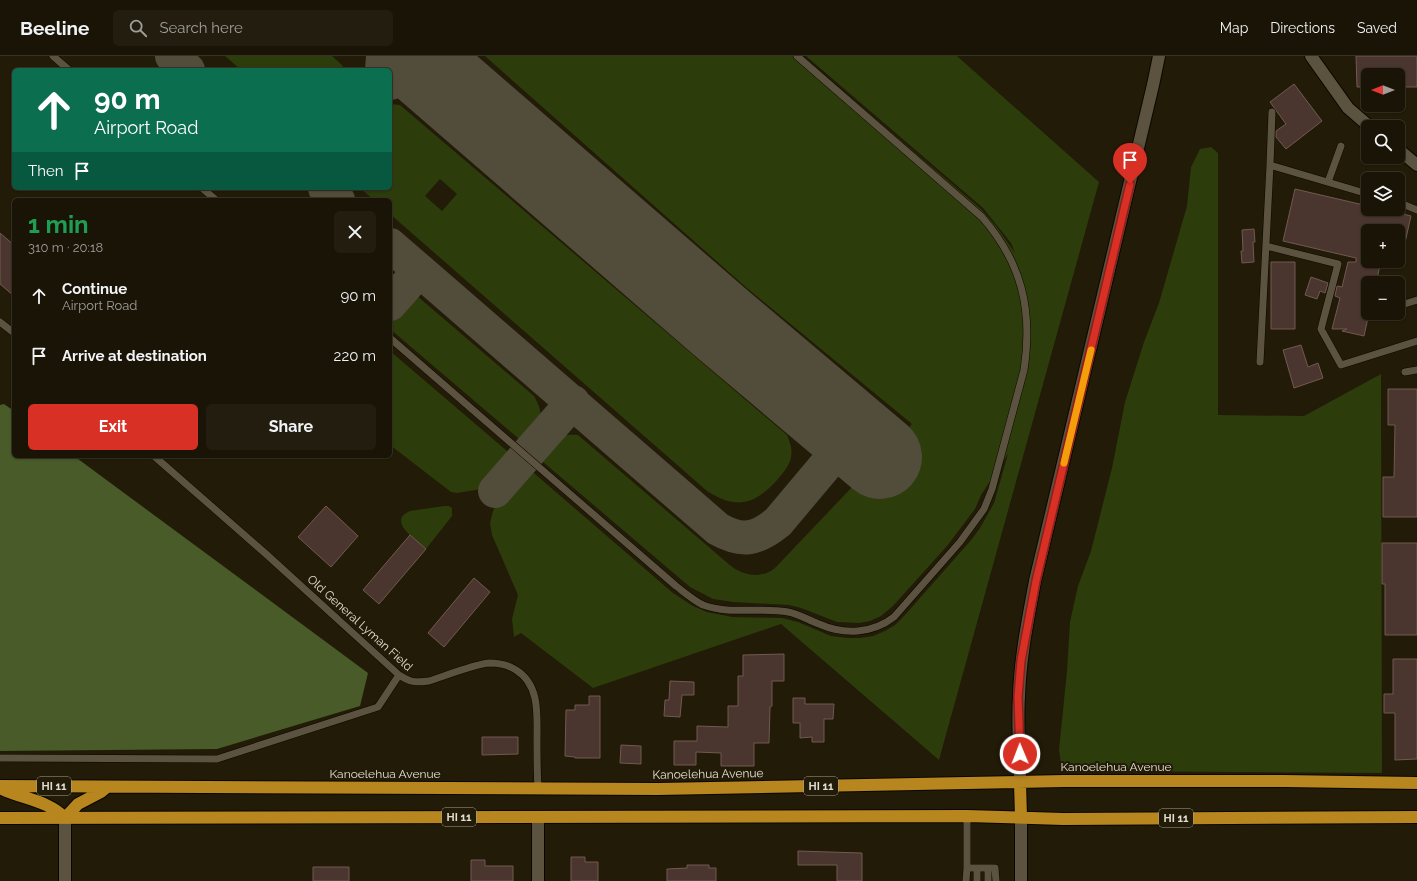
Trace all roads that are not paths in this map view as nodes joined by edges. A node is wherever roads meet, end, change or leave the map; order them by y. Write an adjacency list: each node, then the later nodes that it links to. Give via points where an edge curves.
1 (53, 56): 5 (lane)
2 (797, 56): 23 (lane, via 982,217 1014,264 1026,304 1028,330 1024,370 992,489 984,509 960,542 886,623 866,630 841,631 798,614 734,610 703,604 676,586)
3 (1158, 56): 31 (street, via 1036,581 1021,661 1018,697)
4 (1311, 56): 7 (street, via 1348,108)
5 (66, 68)
6 (1272, 112): 10 (lane)
7 (1362, 120)
8 (1341, 146): 12 (lane)
9 (1405, 155): 11 (street)
10 (1270, 164): 12 (lane); 18 (lane)
11 (1417, 165)
12 (1328, 182): 14 (lane)
13 (204, 190): 15 (lane)
14 (1361, 192)
15 (214, 198)
16 (1405, 205): 17 (lane)
17 (1417, 210)
18 (1266, 246): 24 (lane, via 1338,264 1321,329 1341,364); 25 (lane)
19 (1417, 300): 20 (lane)
20 (1405, 304)
21 (0, 322): 22 (lane)
22 (12, 332)
23 (392, 340)
24 (1417, 340)
25 (1260, 362)
26 (1417, 370): 27 (lane)
27 (1405, 372)
28 (156, 458): 29 (lane, Old General Lyman Field)
29 (399, 675): 30 (lane, via 378,707 217,759); 35 (lane, Old General Lyman Field, via 408,681 424,682 489,663 510,666 520,673 533,689 537,704)
30 (0, 758)
31 (1020, 783): 32 (highway, Kanoelehua Avenue / HI 11, via 1284,781); 35 (highway, Kanoelehua Avenue / HI 11, via 658,789); 38 (highway)
32 (1417, 784)
33 (0, 787): 34 (highway, Kanoelehua Avenue / HI 11); 41 (highway, via 14,795 58,810)
34 (108, 787): 35 (highway, Kanoelehua Avenue / HI 11); 41 (highway, via 78,804)
35 (538, 788)
36 (967, 816): 37 (highway, HI 11); 38 (highway, HI 11); 42 (lane)
37 (538, 817): 41 (highway, HI 11); 46 (street)
38 (1021, 817): 39 (highway, HI 11); 51 (street)
39 (1417, 817)
40 (0, 818): 41 (highway, HI 11)
41 (65, 818): 45 (street)
42 (967, 868): 43 (lane); 47 (lane)
43 (977, 868): 44 (lane); 48 (lane)
44 (988, 868): 49 (lane); 50 (lane, via 995,868)
45 (65, 881)
46 (538, 881)
47 (966, 881)
48 (977, 881)
49 (988, 881)
50 (996, 881)
51 (1021, 881)

